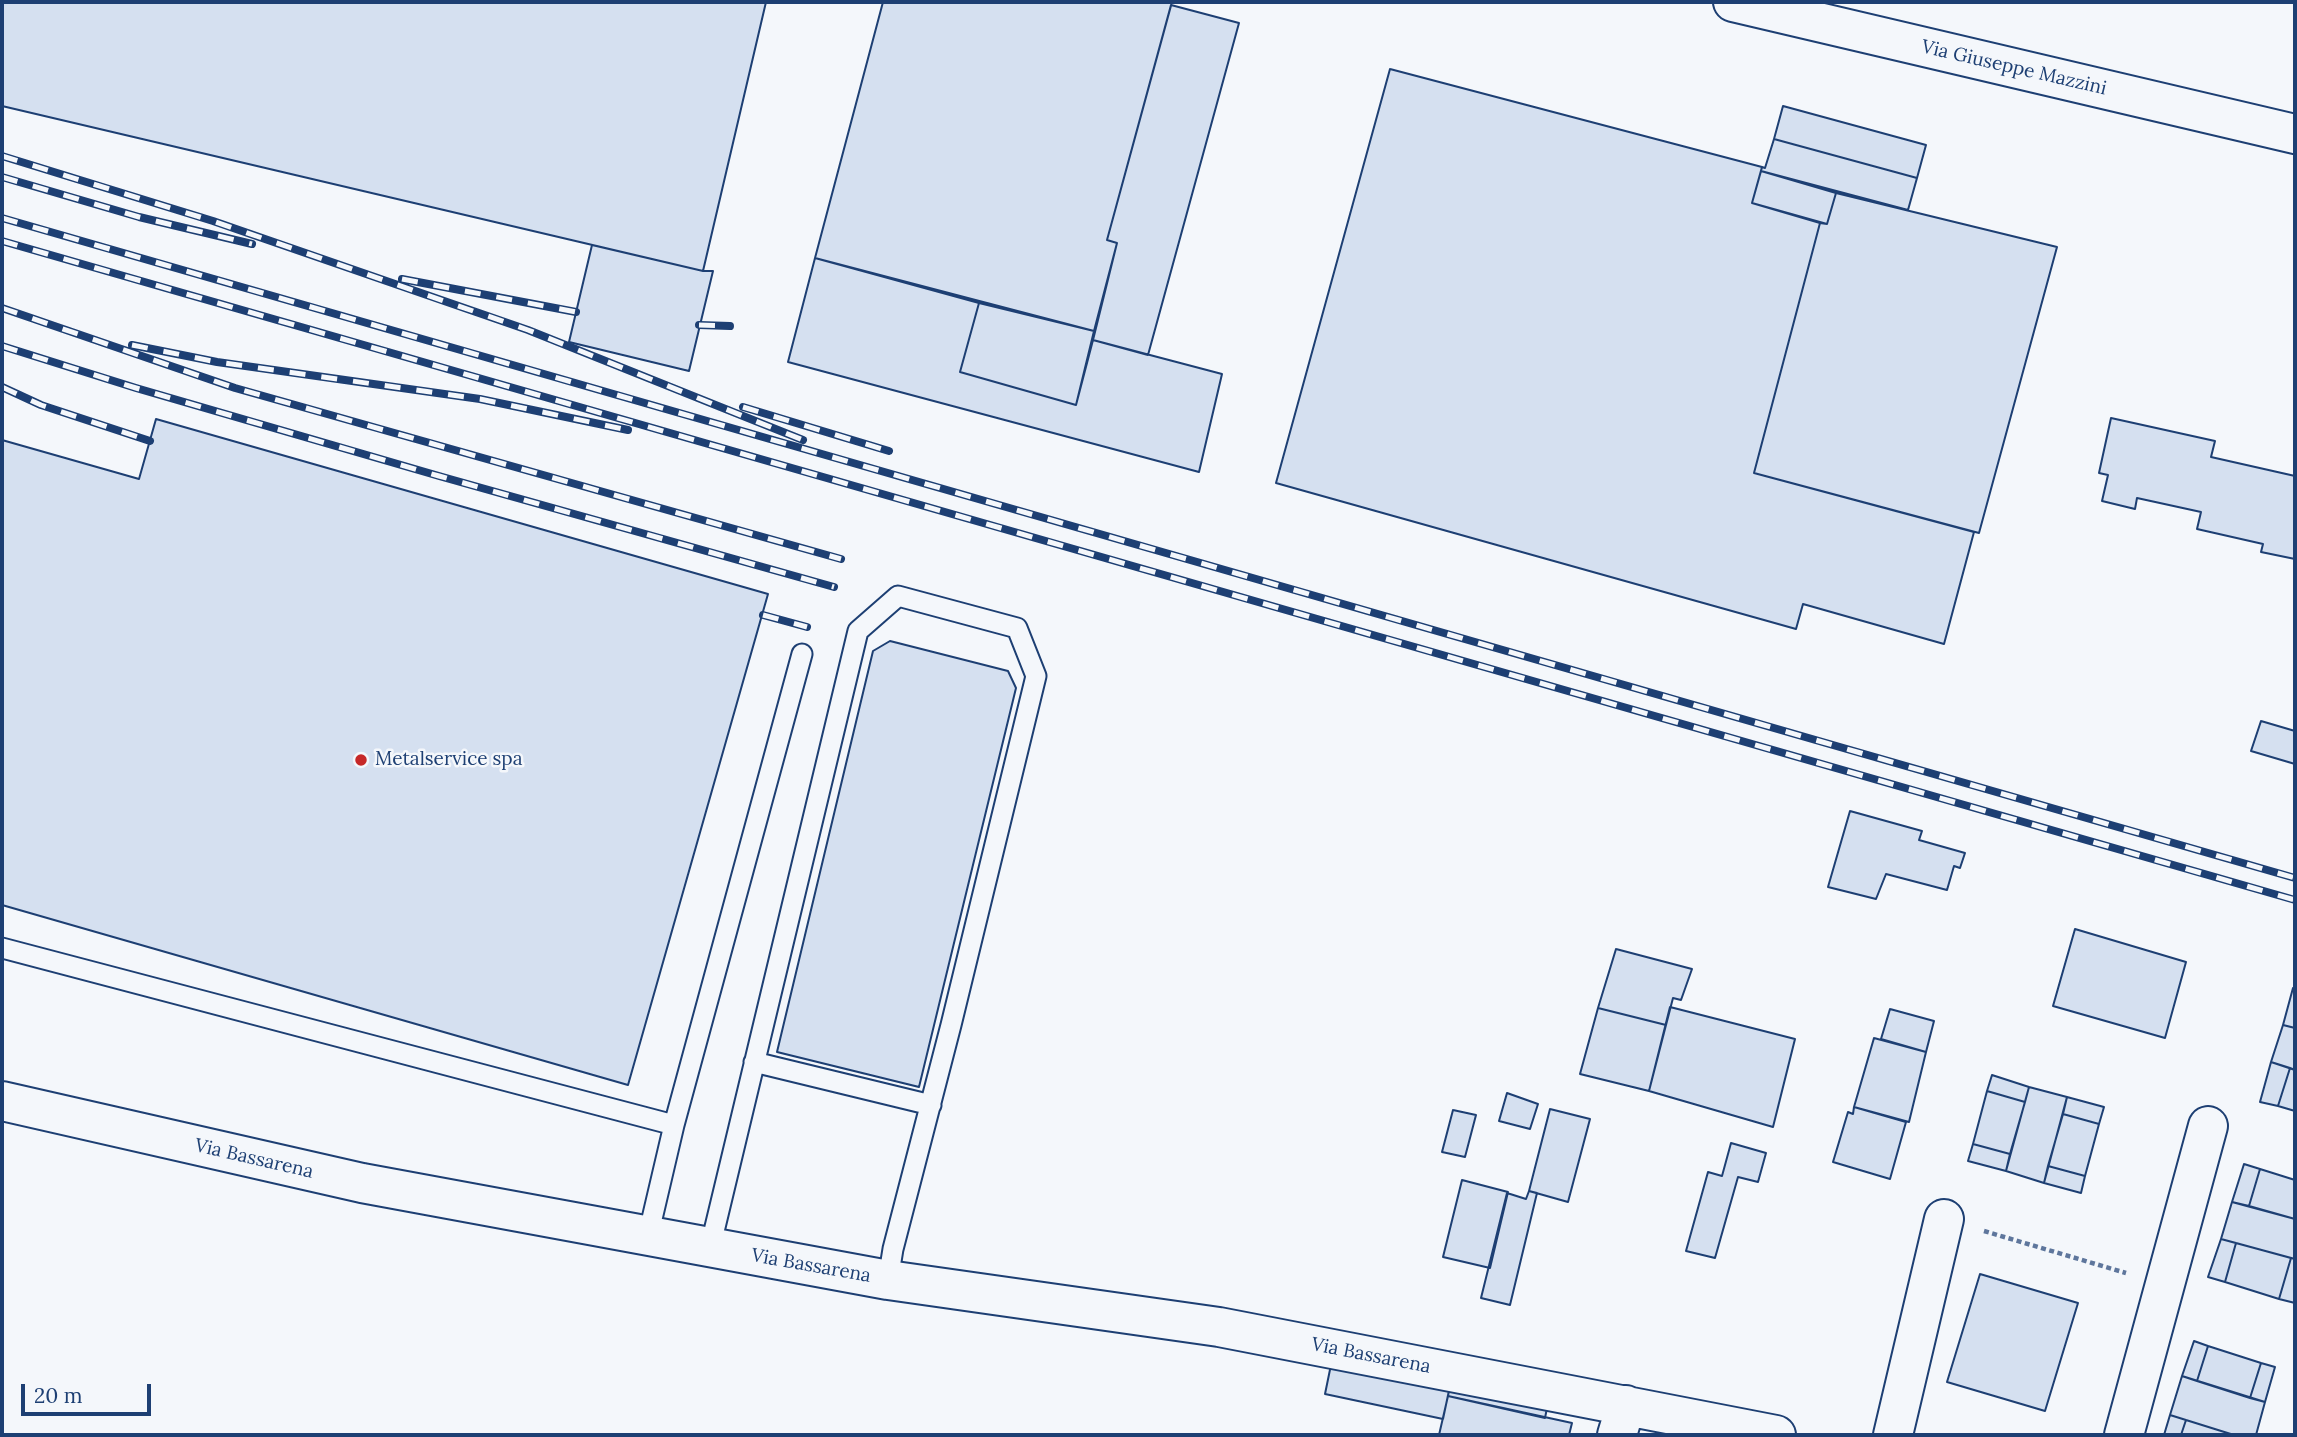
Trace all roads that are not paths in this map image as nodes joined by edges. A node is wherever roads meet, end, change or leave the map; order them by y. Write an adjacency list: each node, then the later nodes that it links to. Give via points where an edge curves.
1 (1733, 2): 2 (street, Via Giuseppe Mazzini)
2 (2295, 134)
3 (802, 654): 8 (lane)
4 (2, 948): 8 (lane)
5 (754, 1062): 7 (lane); 7 (lane, via 858,631 898,596 1017,628 1037,676); 12 (lane)
6 (2, 1101): 11 (street, Via Bassarena, via 362,1183)
7 (931, 1105): 13 (lane)
8 (674, 1125): 11 (lane)
9 (2208, 1126): 17 (street)
10 (1944, 1219): 16 (street)
11 (648, 1236): 12 (street, Via Bassarena)
12 (710, 1248): 13 (street, Via Bassarena)
13 (888, 1280): 14 (street, Via Bassarena, via 1219,1327)
14 (1621, 1420): 15 (street, Via Bassarena)
15 (1776, 1435)
16 (1893, 1435)
17 (2124, 1435)

